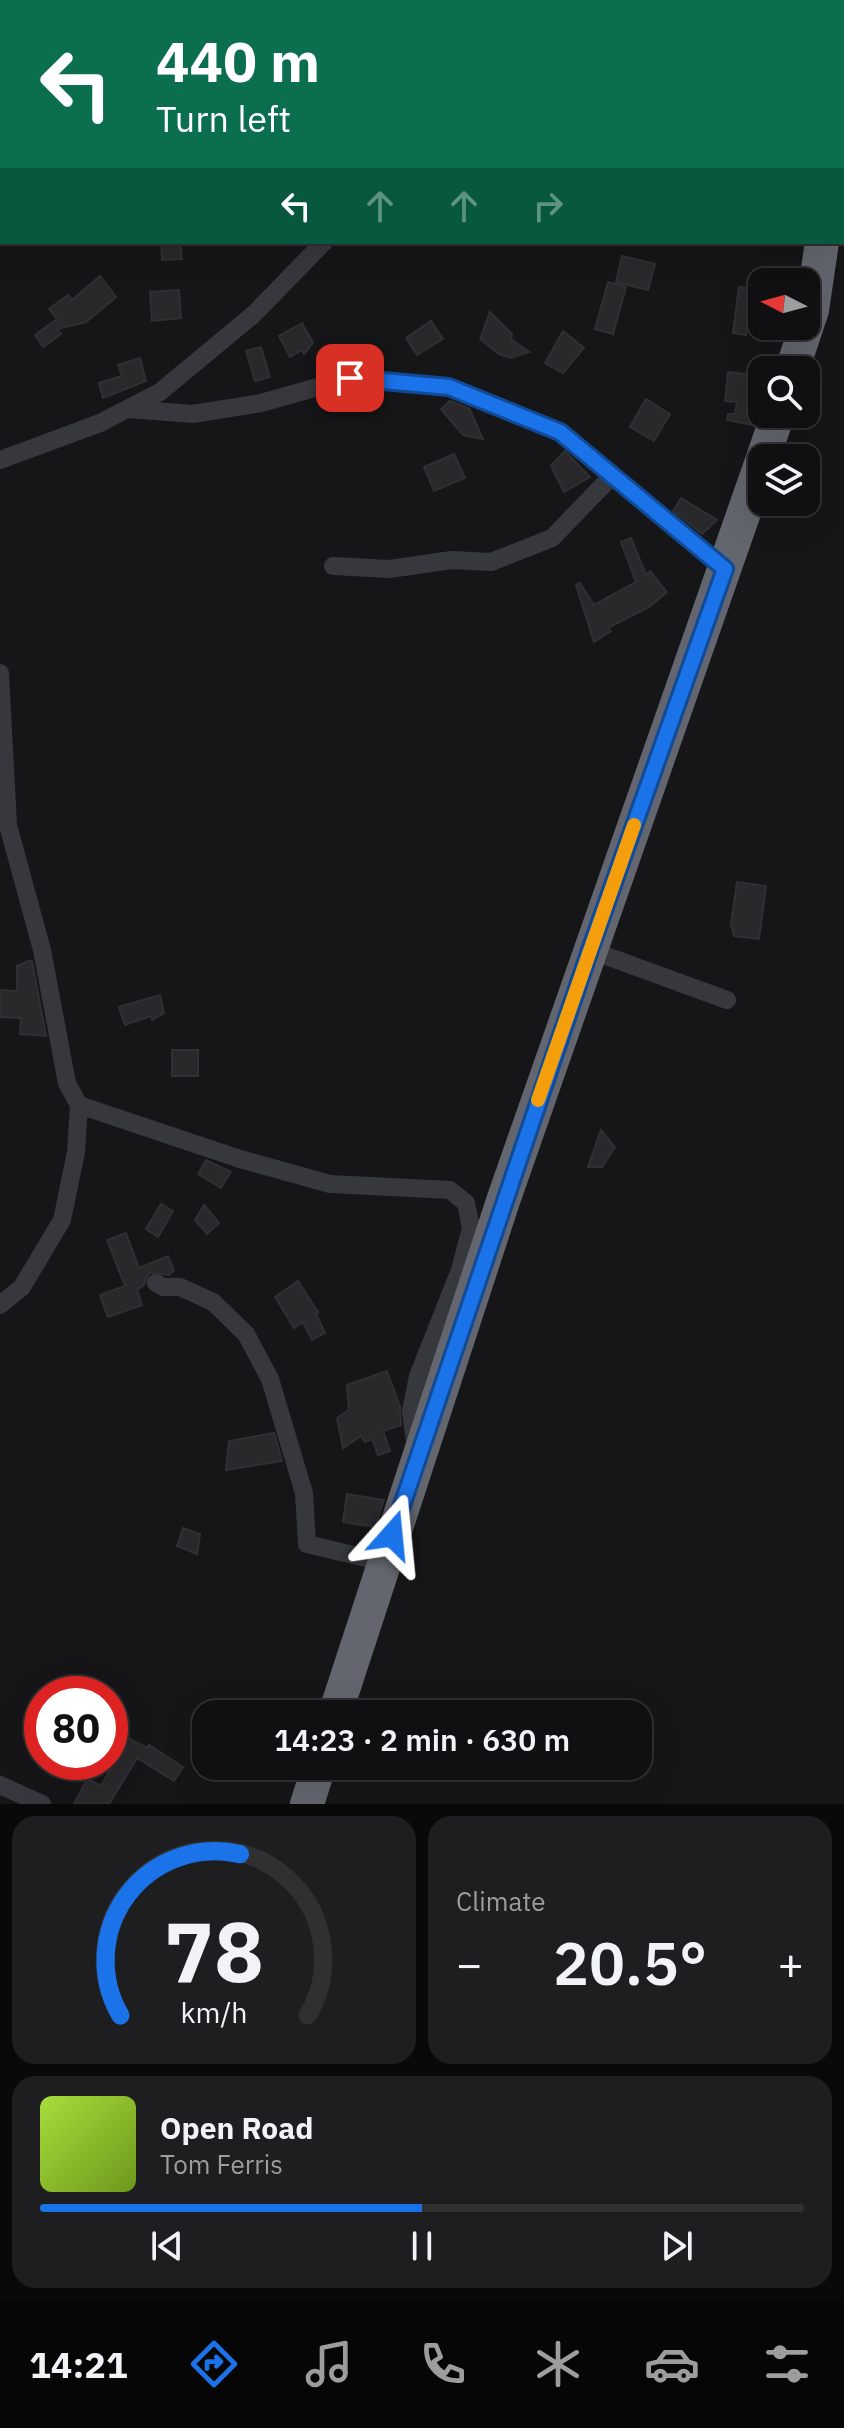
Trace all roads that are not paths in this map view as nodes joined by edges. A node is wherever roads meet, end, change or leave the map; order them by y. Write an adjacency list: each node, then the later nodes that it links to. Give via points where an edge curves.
1 (322, 244): 4 (street, via 254,314 160,392)
2 (822, 244): 3 (highway, via 812,310)
3 (797, 356)
4 (129, 409): 5 (street); 6 (street, via 193,414 261,403 350,378 423,383 449,387 560,432)
5 (0, 460)
6 (611, 477): 8 (street, via 552,538 491,562 452,560 389,569); 9 (street)
7 (748, 501): 9 (highway)
8 (333, 566)
9 (725, 569): 11 (highway)
10 (0, 673): 13 (street, via 8,825 42,950 67,1083)
11 (590, 950): 12 (street); 16 (highway)
12 (727, 1000)
13 (79, 1105): 15 (street, via 62,1220 22,1287); 16 (street, via 330,1184 450,1190 466,1203 471,1228 460,1270 418,1376 411,1411)
14 (156, 1283): 17 (street, via 213,1302 246,1334 270,1379 304,1493 307,1544)
15 (0, 1305)
16 (418, 1457): 17 (highway)
17 (383, 1562): 18 (highway)
18 (339, 1700)
19 (315, 1780): 22 (highway)
20 (0, 1785): 21 (street)
21 (42, 1804)
22 (307, 1804)

